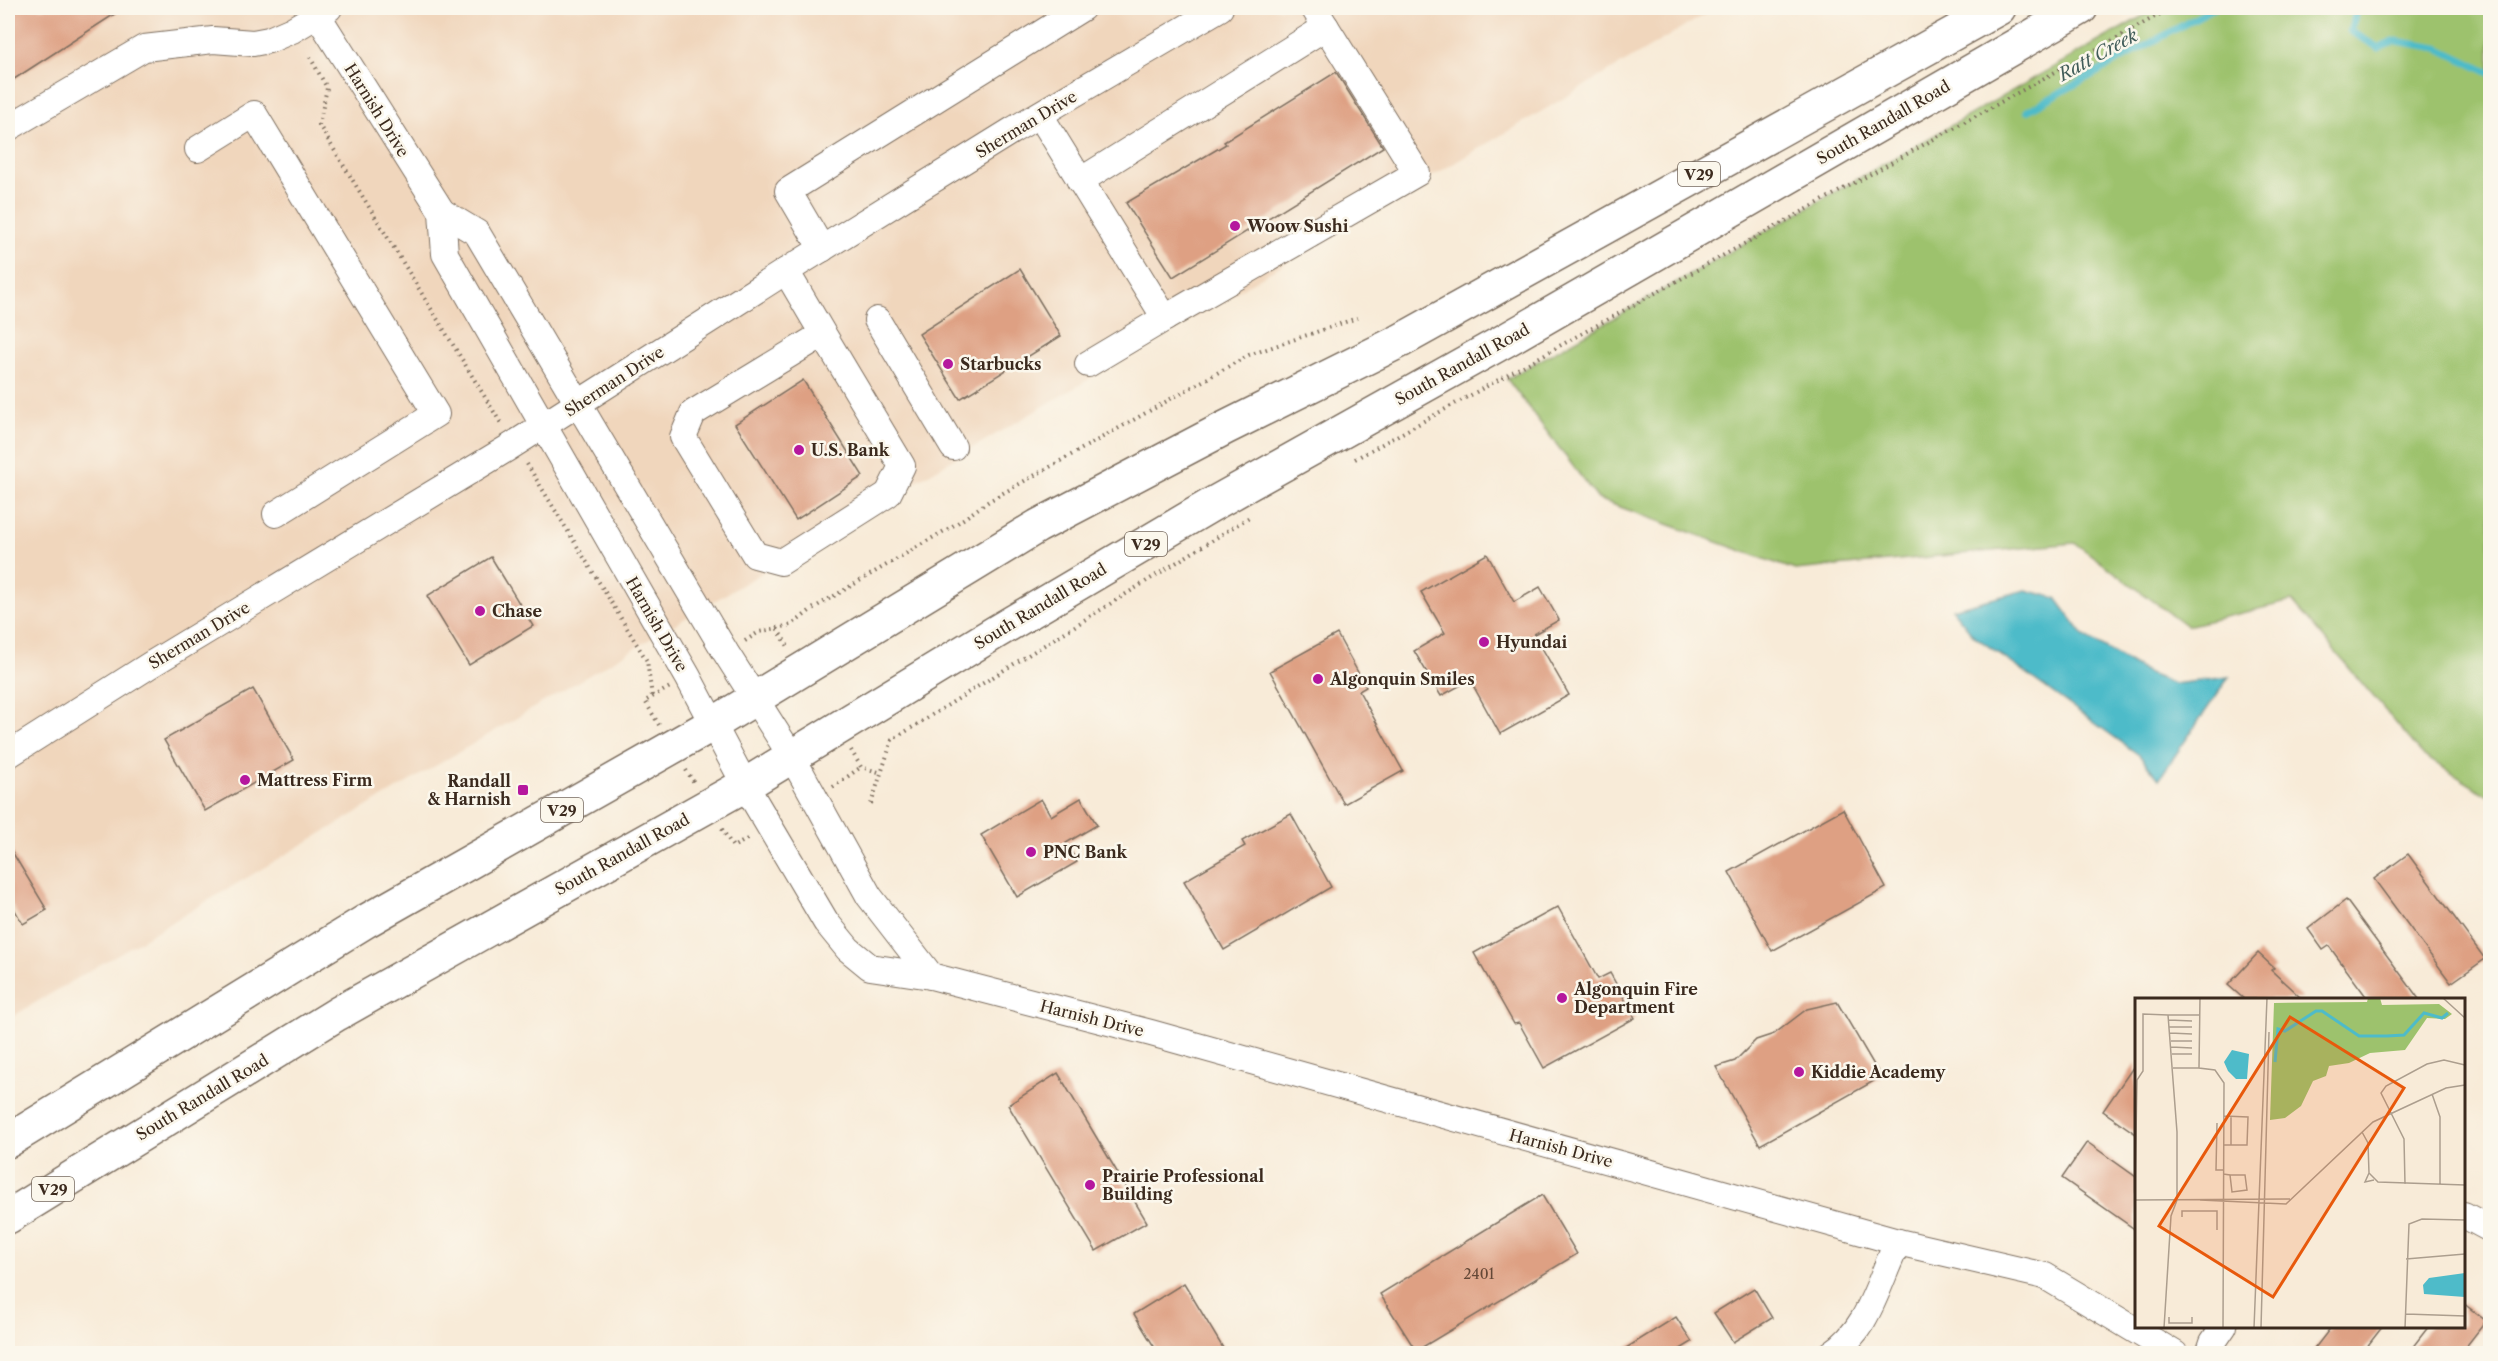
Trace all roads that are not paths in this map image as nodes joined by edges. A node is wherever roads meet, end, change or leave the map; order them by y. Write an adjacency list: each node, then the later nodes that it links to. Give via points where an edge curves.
1 (1083, 8): 12 (street, via 788,191)
2 (1220, 8): 7 (street, Sherman Drive)
3 (1999, 8): 22 (main road, V29, via 1400,341 1038,526)
4 (2081, 8): 25 (main road, South Randall Road / V29, via 1193,516)
5 (320, 10): 8 (street, via 269,40 213,40 144,48); 11 (street, Harnish Drive)
6 (1320, 17): 10 (street); 14 (street, via 1417,173)
7 (1040, 115): 10 (street); 12 (street, Sherman Drive)
8 (8, 128)
9 (198, 149): 21 (street, via 254,114 436,414)
10 (1080, 180): 14 (street)
11 (442, 212): 18 (street, Harnish Drive, via 477,233); 19 (street, Harnish Drive, via 445,254)
12 (822, 249): 13 (street, Sherman Drive)
13 (786, 271): 16 (street); 18 (street, Sherman Drive)
14 (1165, 318): 17 (street)
15 (877, 320): 20 (street)
16 (823, 334): 16 (street, via 693,414 684,437 755,555 781,562 888,494 902,466)
17 (1088, 364)
18 (579, 403): 19 (street, Sherman Drive); 22 (street, Harnish Drive)
19 (544, 426): 23 (street, Harnish Drive); 24 (street, Sherman Drive)
20 (953, 447)
21 (276, 514)
22 (756, 698): 23 (main road, V29); 25 (street, Harnish Drive)
23 (714, 724): 26 (street, Harnish Drive); 28 (main road, V29, via 366,921)
24 (8, 755)
25 (792, 757): 26 (main road, South Randall Road / V29); 27 (street, Harnish Drive, via 870,896)
26 (746, 785): 27 (street, Harnish Drive, via 826,922 848,948 870,967); 30 (main road, South Randall Road / V29, via 338,1014)
27 (931, 976): 32 (street, Harnish Drive, via 1150,1033)
28 (8, 1141)
29 (2465, 1216): 31 (street)
30 (8, 1217)
31 (2490, 1229)
32 (1898, 1242): 34 (street, via 1863,1324); 35 (street, Harnish Drive, via 2045,1276)
33 (2223, 1328): 36 (street)
34 (1831, 1353)
35 (2175, 1353)
36 (2209, 1353)

